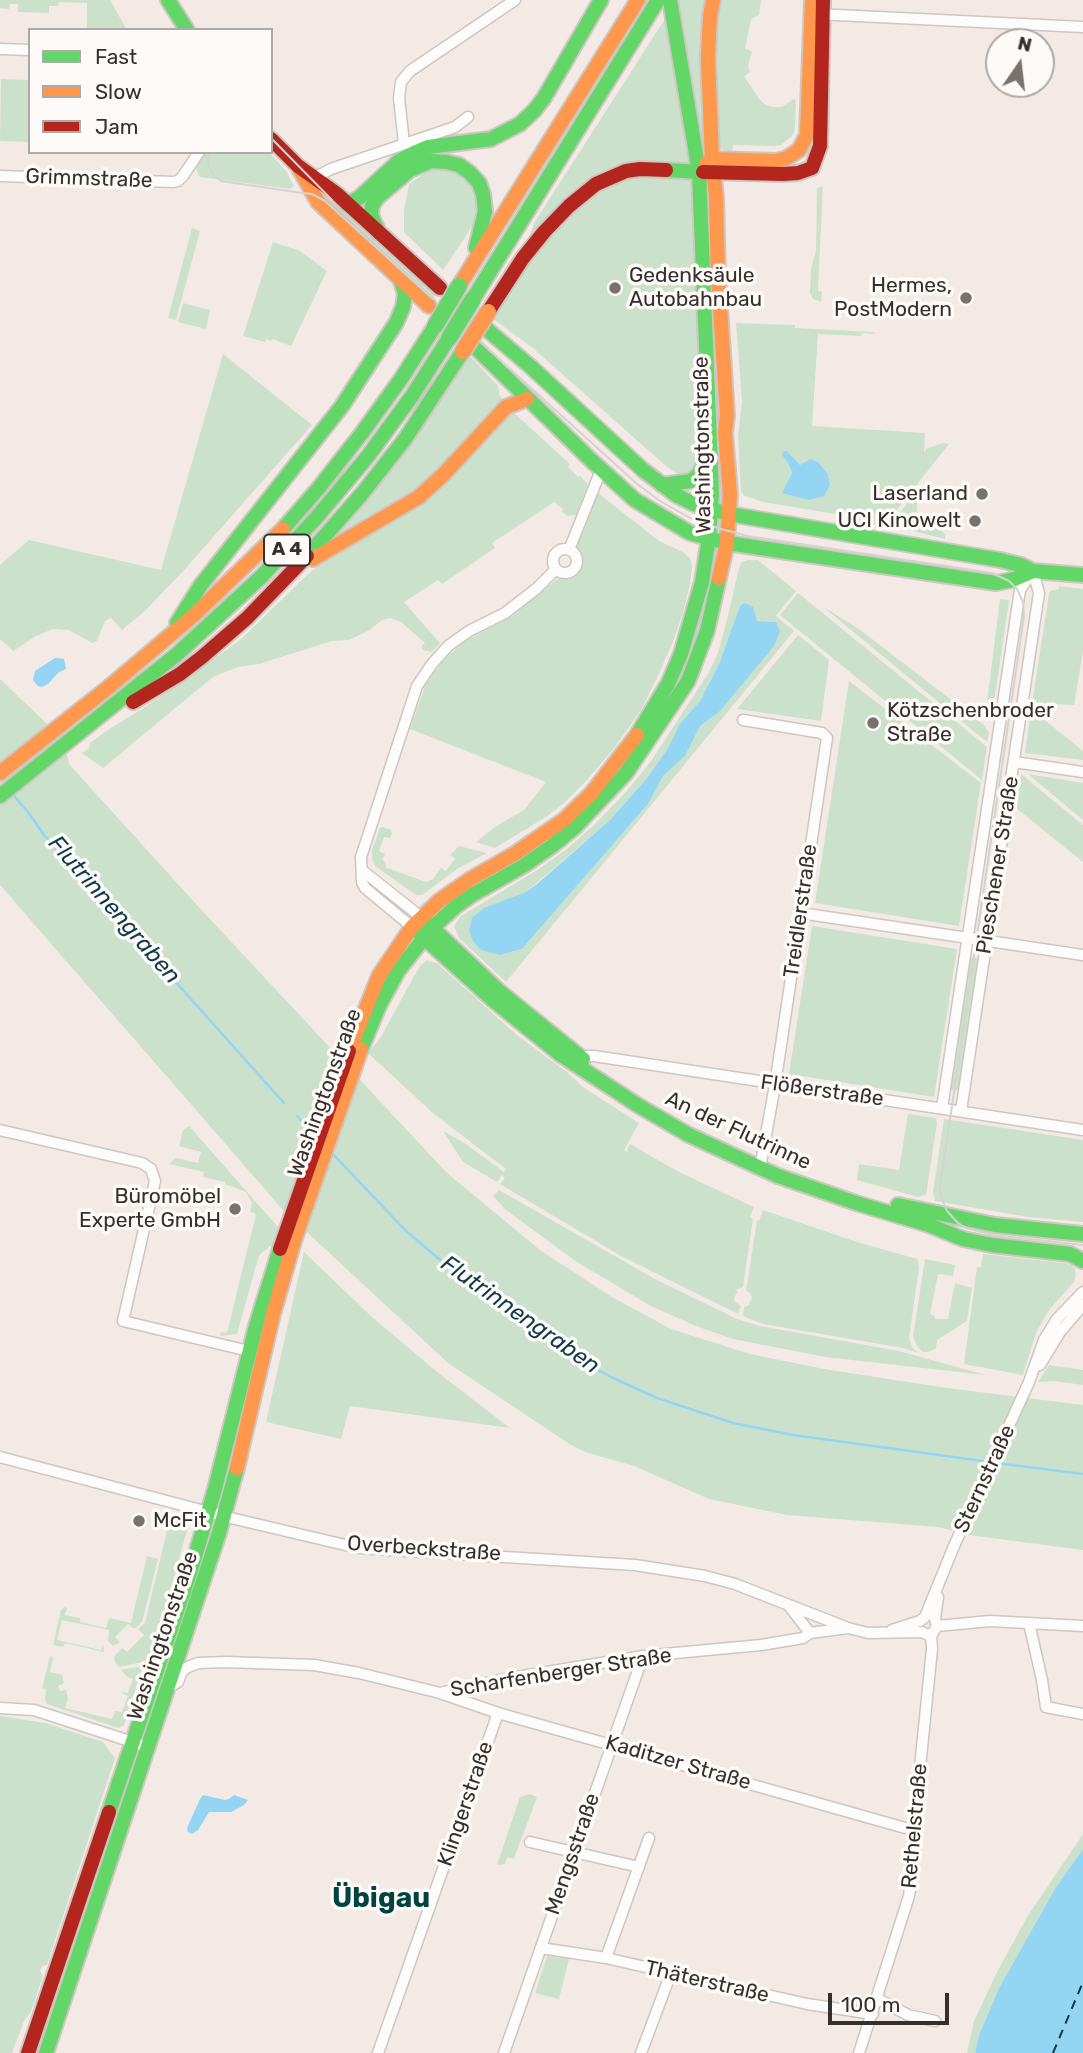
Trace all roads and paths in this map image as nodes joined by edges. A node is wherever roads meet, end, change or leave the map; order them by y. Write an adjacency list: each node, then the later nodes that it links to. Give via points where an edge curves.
1 (168, 0): 10 (main road)
2 (515, 0): 15 (street, via 410,71 401,82)
3 (601, 0): 21 (main road, via 544,98 520,124 491,139 414,153)
4 (638, 0): 23 (main road, A 4)
5 (658, 0): 46 (main road, A 4, bridge, via 449,338 368,456 289,548 205,631)
6 (670, 0): 18 (main road)
7 (713, 0): 18 (main road)
8 (818, 7): 9 (street); 18 (main road, via 807,135 799,150 777,161); 18 (main road, via 820,146 812,168 783,174)
9 (1083, 27)
10 (186, 28)
11 (0, 49): 12 (street)
12 (28, 50)
13 (468, 117): 15 (street, via 456,127)
14 (273, 141): 17 (main road)
15 (404, 143): 20 (street)
16 (198, 154): 19 (street, Grimmstraße, via 178,181)
17 (298, 166): 20 (main road); 24 (main road, via 326,211)
18 (708, 168): 27 (main road, via 640,169 596,184 544,232); 30 (main road, Washingtonstraße); 34 (main road, Washingtonstraße, via 716,202)
19 (0, 176)
20 (314, 178): 21 (main road)
21 (346, 204): 22 (main road)
22 (379, 233): 23 (main road, via 372,219 377,198 417,166 431,161 453,163 475,178 485,200); 25 (main road)
23 (472, 265): 44 (main road, A 4, bridge, via 401,379 318,489 246,567)
24 (401, 281): 26 (main road); 44 (main road, via 406,300 396,323 342,406 201,585)
25 (440, 288)
26 (429, 306)
27 (486, 320): 28 (main road, bridge); 32 (main road)
28 (468, 348): 29 (main road); 40 (main road, via 383,467)
29 (527, 399): 31 (main road); 40 (main road, via 506,407 419,496)
30 (709, 456): 32 (main road, via 691,481); 33 (main road, Washingtonstraße)
31 (601, 470): 35 (main road, via 656,514); 37 (street)
32 (662, 485): 33 (main road)
33 (711, 509): 34 (main road); 35 (main road, Washingtonstraße)
34 (729, 514): 36 (main road, Washingtonstraße); 39 (main road, via 1000,560)
35 (709, 538): 36 (main road); 52 (main road, Washingtonstraße, via 700,592 681,654 658,702 626,749 564,820 454,890)
36 (727, 543): 42 (main road); 52 (main road, Washingtonstraße, via 707,631 688,681 638,758 567,834)
37 (569, 550): 38 (street, via 556,553); 38 (street, via 576,558 575,568 565,573)
38 (556, 569): 52 (street, via 505,612 448,646 417,687 361,857 365,888)
39 (1033, 571): 41 (main road); 42 (main road); 43 (street, Pieschener Straße, via 1021,587); 47 (street, Pieschener Straße, via 1039,593)
40 (293, 572): 46 (main road, via 187,668)
41 (1083, 575)
42 (996, 583): 43 (street, via 1011,590)
43 (1018, 601): 53 (street, Pieschener Straße)
44 (167, 639): 49 (main road, A 4)
45 (743, 720): 51 (street, Treidlerstraße, via 822,733 827,738)
46 (87, 727): 50 (main road, A 4)
47 (1014, 762): 48 (street); 54 (street, Pieschener Straße)
48 (1083, 772)
49 (0, 773)
50 (0, 796)
51 (800, 913): 53 (street); 58 (street, Treidlerstraße)
52 (422, 927): 56 (main road, An der Flutrinne, via 493,1000); 57 (main road, An der Flutrinne); 65 (main road, Washingtonstraße, via 353,1053)
53 (967, 938): 54 (street); 59 (street, Pieschener Straße)
54 (987, 941): 55 (street); 60 (street, Pieschener Straße)
55 (1083, 955)
56 (561, 1055): 57 (street, Flößerstraße); 63 (main road, An der Flutrinne, via 689,1135)
57 (578, 1056): 58 (street, Flößerstraße); 63 (main road, An der Flutrinne)
58 (775, 1085): 59 (street, Flößerstraße); 63 (street, Treidlerstraße)
59 (942, 1108): 60 (street, Flößerstraße)
60 (961, 1111): 62 (street, Flößerstraße)
61 (0, 1130): 69 (street, via 142,1163 151,1170 155,1181 123,1321)
62 (1083, 1130)
63 (761, 1164): 64 (main road, An der Flutrinne, via 931,1213); 66 (main road, An der Flutrinne, via 846,1200 963,1239 1070,1254)
64 (1083, 1234)
65 (290, 1236): 69 (main road, Washingtonstraße, via 263,1300); 72 (main road, Washingtonstraße, via 248,1420)
66 (1083, 1261)
67 (1083, 1292): 70 (street, Sternstraße, via 1044,1340)
68 (1083, 1305): 70 (street, Sternstraße)
69 (249, 1351): 72 (main road, Washingtonstraße)
70 (1030, 1379): 75 (street, Sternstraße, via 957,1539)
71 (0, 1457): 72 (street, Overbeckstraße)
72 (216, 1514): 73 (street, Overbeckstraße, via 358,1548 677,1570 735,1584); 79 (main road, Washingtonstraße); 88 (main road, Washingtonstraße, via 192,1567)
73 (788, 1605): 77 (street, Overbeckstraße); 78 (street)
74 (1029, 1623): 75 (street, Scharfenberger Straße); 76 (street, Scharfenberger Straße); 86 (street, via 1045,1707)
75 (928, 1625): 77 (street, Scharfenberger Straße, via 881,1633); 89 (street, Rethelstraße, via 932,1649)
76 (1083, 1626)
77 (848, 1628): 78 (street, Scharfenberger Straße)
78 (810, 1633): 80 (street, Scharfenberger Straße, via 761,1645)
79 (180, 1649): 81 (street); 82 (main road, Washingtonstraße)
80 (643, 1656): 83 (street, Scharfenberger Straße); 87 (street, Mengsstraße)
81 (198, 1663): 82 (street, via 182,1671 178,1682); 83 (street, Scharfenberger Straße, via 314,1665)
82 (168, 1688): 88 (main road, Washingtonstraße)
83 (440, 1693): 85 (street, Kaditzer Straße)
84 (0, 1708): 88 (street, via 34,1710)
85 (498, 1713): 87 (street, Kaditzer Straße); 102 (street, Klingerstraße)
86 (1083, 1714)
87 (612, 1744): 89 (street, Kaditzer Straße); 92 (street, Mengsstraße)
88 (141, 1745): 100 (main road, Washingtonstraße); 101 (main road, Washingtonstraße)
89 (916, 1831): 97 (street, Rethelstraße, via 909,1896)
90 (649, 1838): 93 (street)
91 (530, 1842): 92 (street)
92 (574, 1852): 93 (street); 94 (street, Mengsstraße)
93 (639, 1867): 95 (street)
94 (541, 1948): 95 (street, Thäterstraße); 103 (street, Mengsstraße)
95 (606, 1958): 96 (street, Thäterstraße)
96 (671, 1973): 98 (street, Thäterstraße); 104 (street)
97 (878, 1999): 98 (street, Rethelstraße); 99 (street, via 908,2015)
98 (873, 2014): 105 (street, Rethelstraße)
99 (935, 2021)
100 (28, 2053)
101 (46, 2053)
102 (378, 2053)
103 (504, 2053)
104 (641, 2053)
105 (859, 2053)

